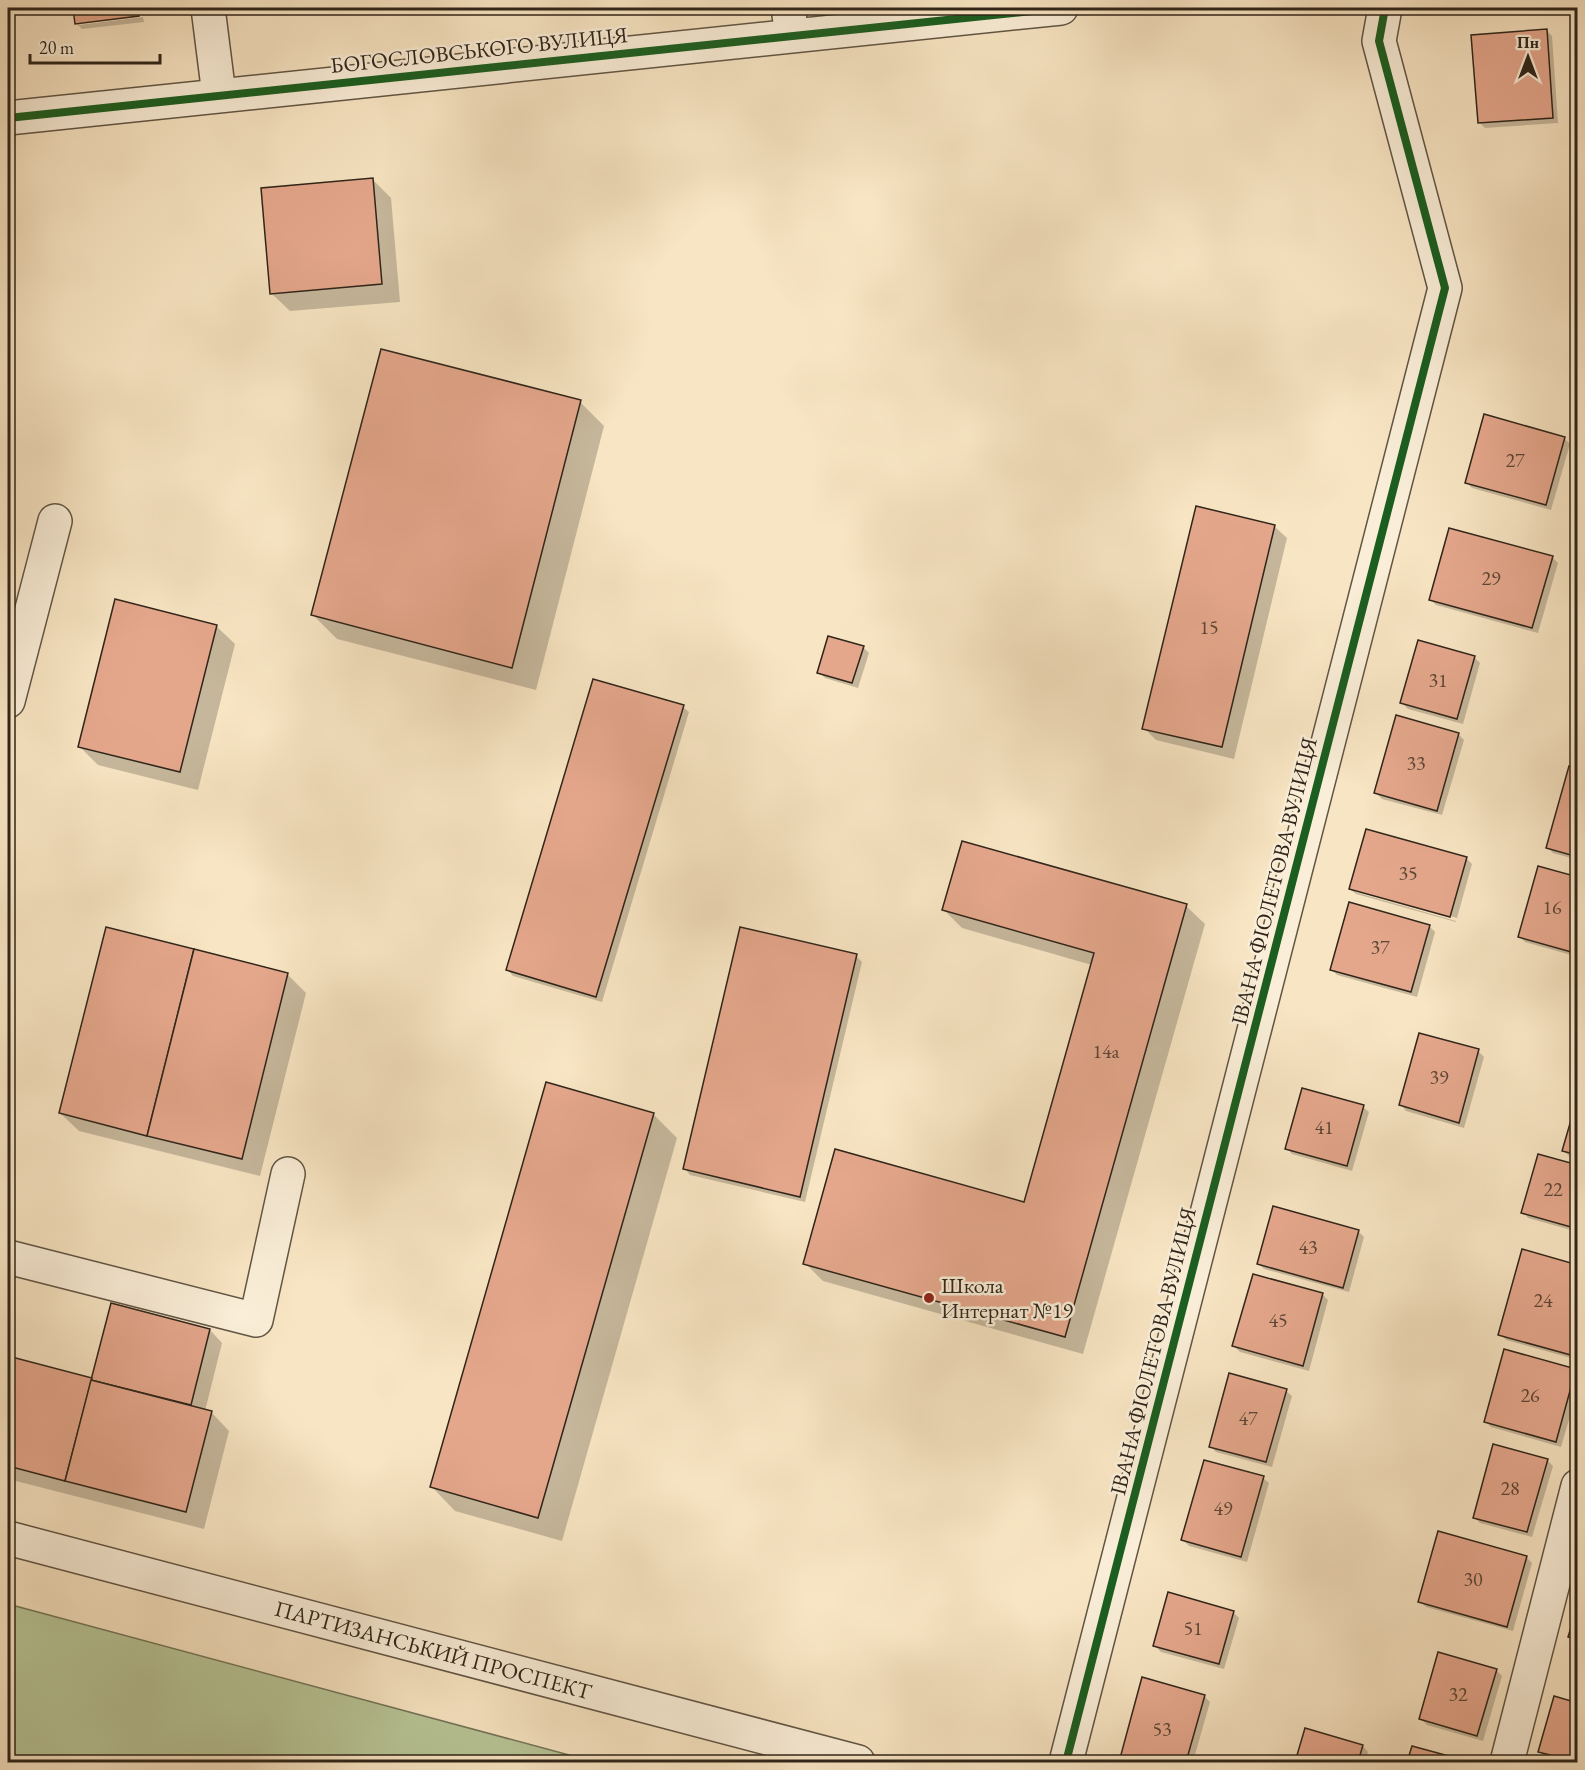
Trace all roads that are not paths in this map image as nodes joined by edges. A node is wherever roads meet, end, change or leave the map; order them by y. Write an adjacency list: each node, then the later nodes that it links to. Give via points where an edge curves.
1 (208, 8): 5 (street)
2 (1061, 8): 4 (street, БОГОСЛОВСЬКОГО ВУЛИЦЯ)
3 (1384, 8): 14 (street, ІВАНА ФІОЛЕТОВА ВУЛИЦЯ, via 1379,41 1445,288)
4 (790, 21): 5 (street, БОГОСЛОВСЬКОГО ВУЛИЦЯ)
5 (219, 95): 6 (street, БОГОСЛОВСЬКОГО ВУЛИЦЯ)
6 (8, 118)
7 (55, 521): 8 (street)
8 (8, 701)
9 (288, 1174): 10 (street, via 256,1320)
10 (8, 1257)
11 (1578, 1486): 15 (street)
12 (8, 1538): 13 (street, ПАРТИЗАНСЬКИЙ ПРОСПЕКТ)
13 (858, 1762)
14 (1066, 1762)
15 (1507, 1762)

